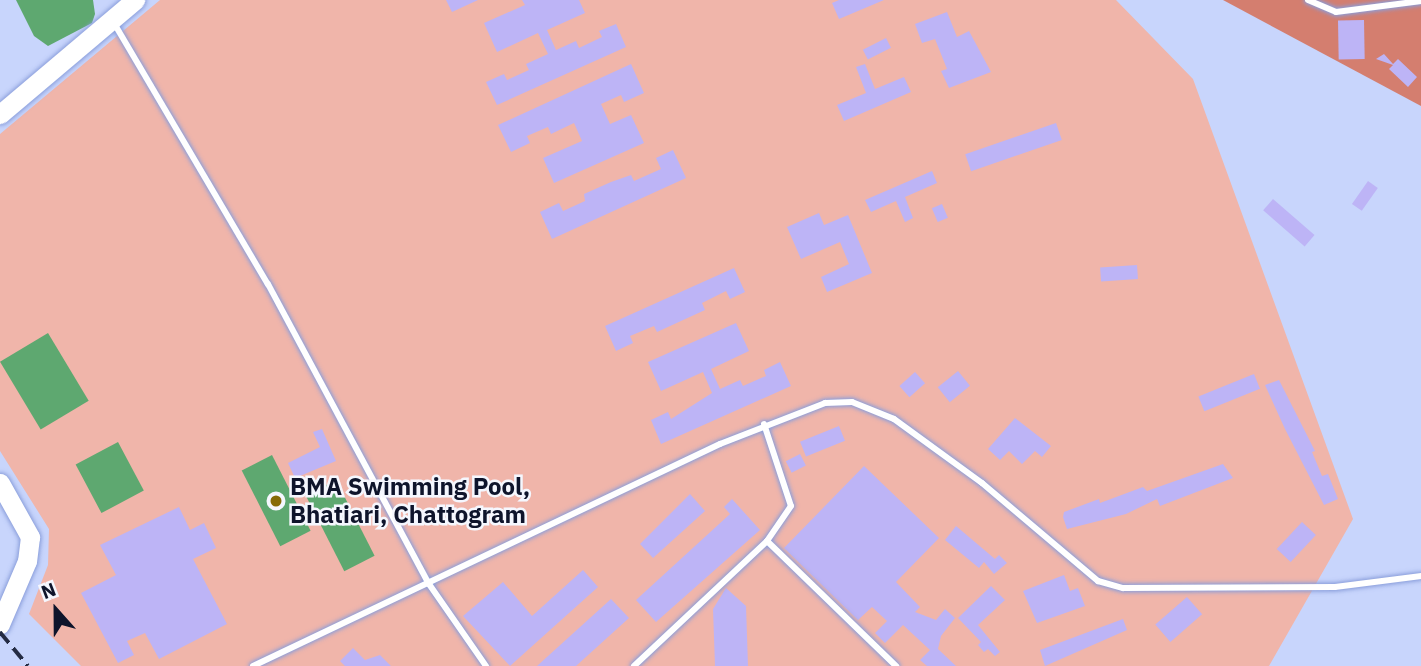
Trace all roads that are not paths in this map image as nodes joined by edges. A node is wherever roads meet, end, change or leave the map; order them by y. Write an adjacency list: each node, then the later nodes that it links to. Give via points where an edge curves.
1 (135, 0): 4 (main road)
2 (1308, 0): 3 (lane, via 1336,12 1374,11)
3 (1421, 1)
4 (112, 20): 5 (main road); 10 (lane, via 268,284)
5 (0, 114)
6 (764, 424): 8 (lane, via 791,506); 9 (lane, via 825,403 852,402 876,408 982,483 1098,581 1123,588 1335,587); 10 (lane)
7 (0, 483): 11 (main road, via 30,537 27,561)
8 (767, 541): 12 (lane); 15 (lane)
9 (1421, 576)
10 (429, 584): 13 (lane); 14 (lane)
11 (0, 624)
12 (893, 665)
13 (253, 666)
14 (486, 666)
15 (634, 666)

